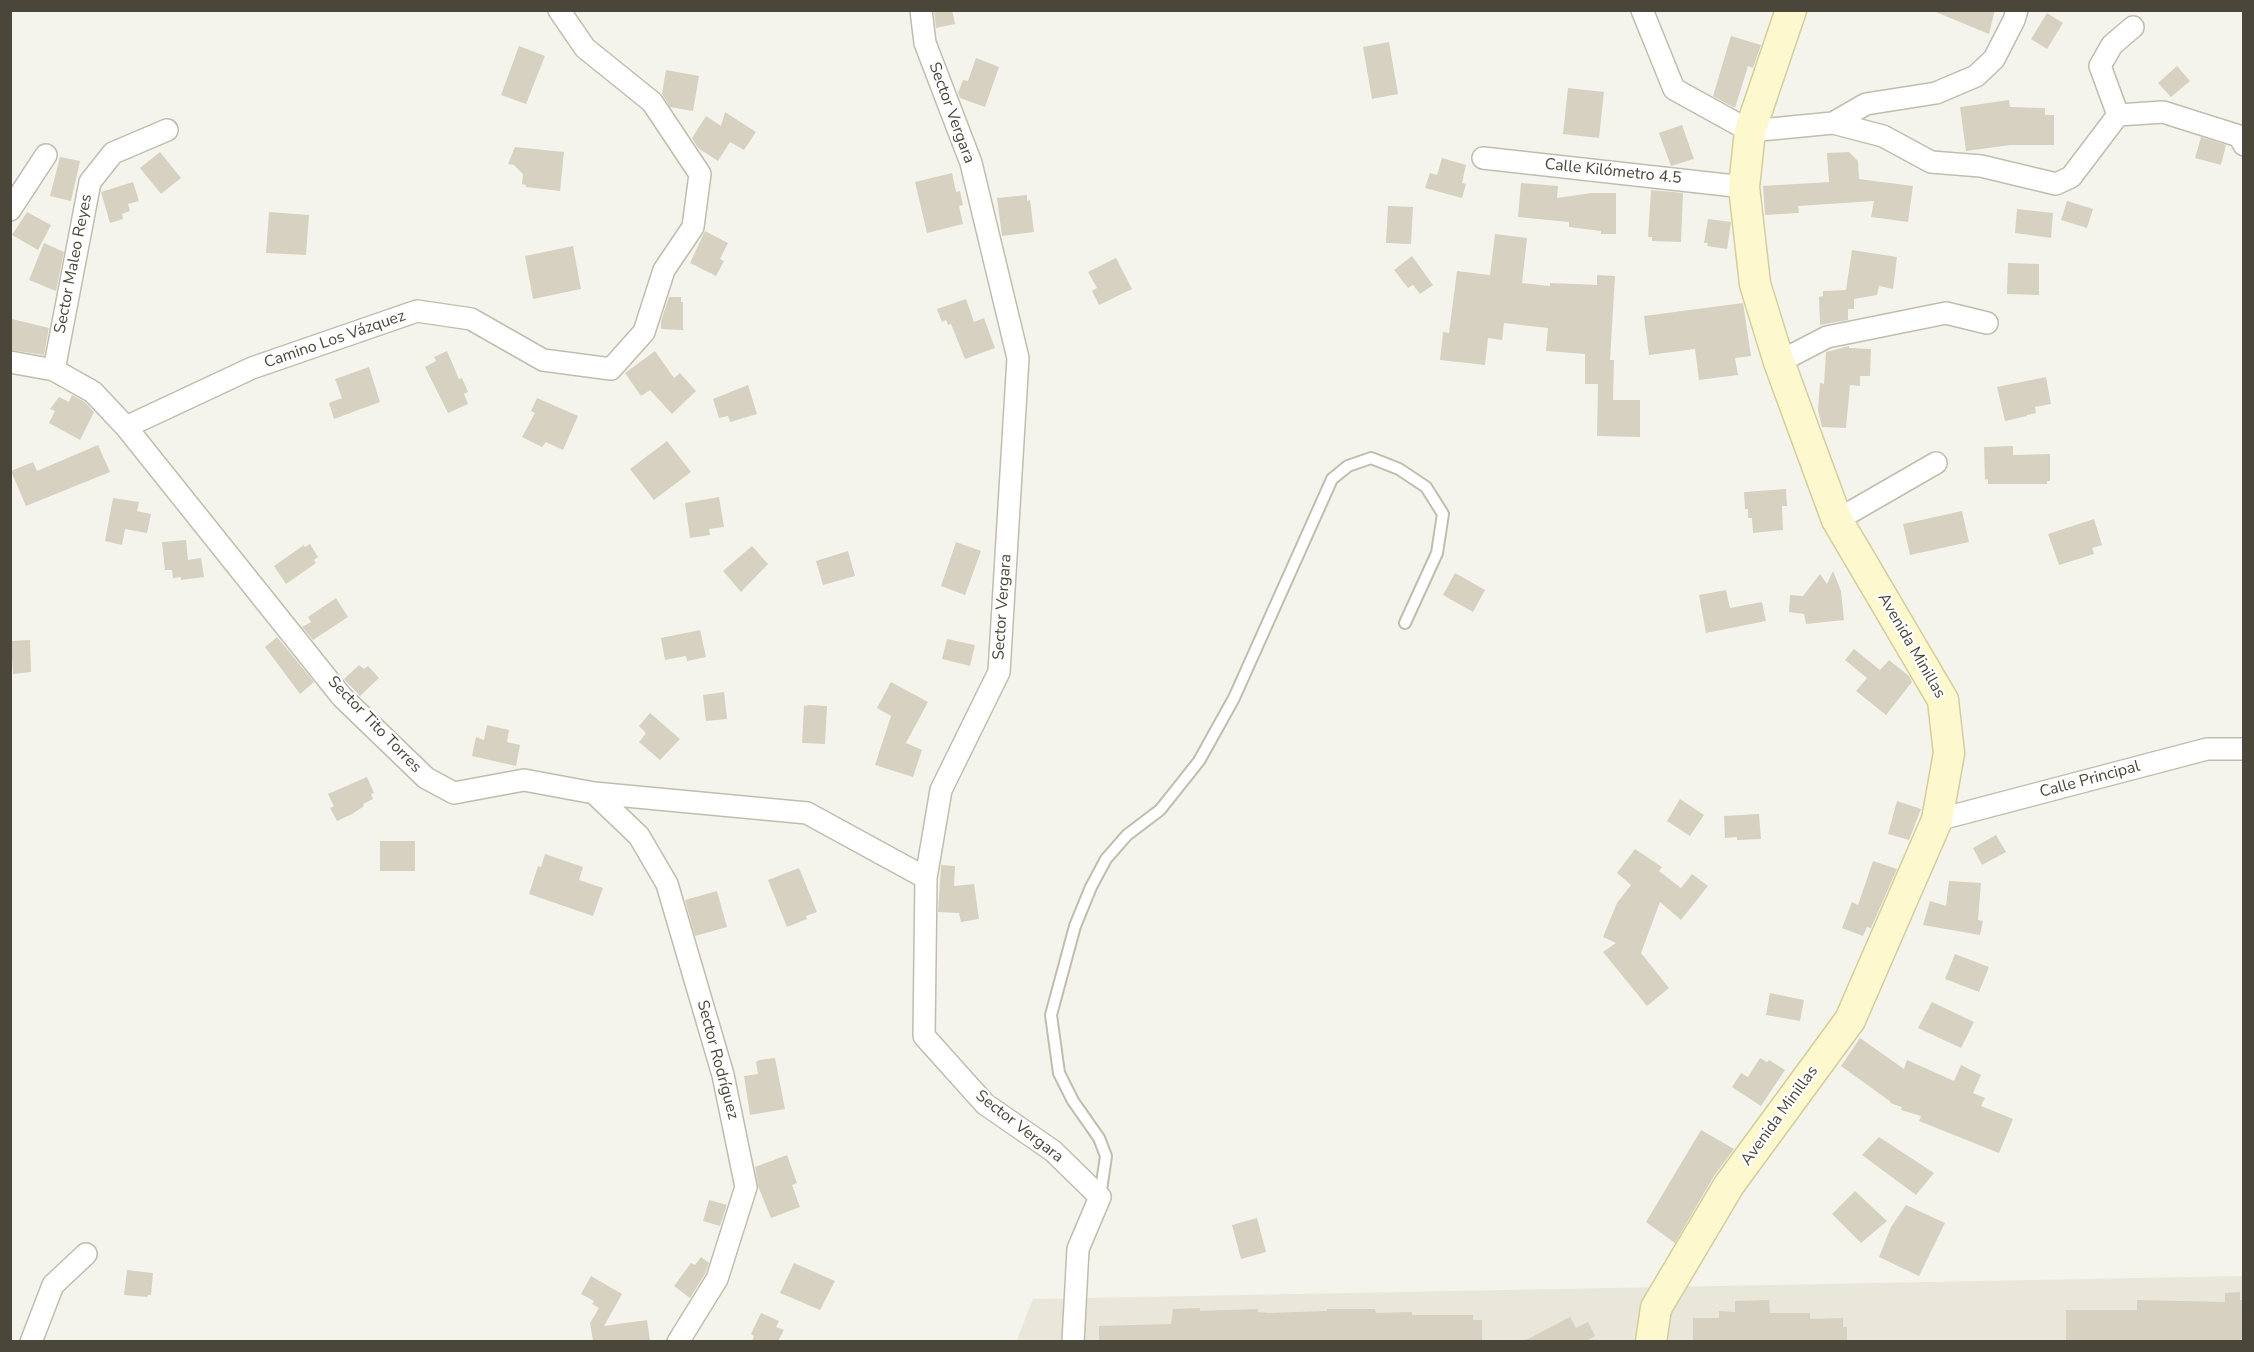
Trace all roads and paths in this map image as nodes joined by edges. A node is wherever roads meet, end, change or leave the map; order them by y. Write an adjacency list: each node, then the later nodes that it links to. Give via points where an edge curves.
1 (559, 10): 20 (street, Camino Los Vázquez, via 585,48 652,102 700,174 693,227 664,270 644,332 611,369 543,360 471,319 417,311 252,368)
2 (921, 10): 27 (street, Sector Vergara, via 925,43 971,163 1018,358 999,672 941,790)
3 (1642, 10): 10 (street, via 1674,89)
4 (1791, 10): 10 (street, Avenida Minillas)
5 (2017, 10): 8 (street, via 1994,58 1976,76 1936,93 1866,104)
6 (2133, 27): 7 (street, via 2112,45 2100,66)
7 (2118, 115): 8 (street, via 2071,177 2056,184 1981,166 1931,162 1883,136); 11 (street, via 2163,112 2239,136)
8 (1833, 123): 10 (street)
9 (168, 130): 19 (street, Sector Maleo Reyes, via 113,153 90,182)
10 (1750, 131): 14 (street, Avenida Minillas)
11 (2244, 145)
12 (46, 155): 15 (street)
13 (1483, 158): 14 (street, Calle Kilómetro 4.5)
14 (1744, 187): 18 (street, Avenida Minillas, via 1755,284)
15 (10, 210)
16 (1987, 323): 18 (street, via 1946,313 1827,337)
17 (10, 362): 19 (street, Sector Tito Torres)
18 (1779, 362): 22 (street, Avenida Minillas)
19 (54, 370): 20 (street, Sector Tito Torres, via 93,392)
20 (126, 427): 25 (street, Sector Tito Torres, via 342,697 426,778 454,793 524,780)
21 (1936, 463): 22 (street)
22 (1837, 520): 26 (street, Avenida Minillas, via 1944,700 1949,753)
23 (1406, 623): 28 (lane, via 1437,553 1443,514 1426,487 1399,469 1371,458 1348,466 1332,479 1234,698 1199,761 1160,810 1127,835 1106,859 1075,926 1051,1016 1059,1072 1106,1156)
24 (2244, 749): 26 (street, Calle Principal, via 2207,749)
25 (594, 793): 27 (street, Sector Tito Torres, via 807,813); 31 (street, Sector Rodríguez, via 639,836 666,884 723,1075 746,1187 717,1279)
26 (1937, 820): 33 (street, Avenida Minillas, via 1850,1020 1729,1185 1656,1308)
27 (926, 878): 28 (street, Sector Vergara, via 924,1036 985,1104 1053,1151)
28 (1100, 1197): 32 (street, via 1078,1249)
29 (86, 1254): 30 (street, via 53,1285)
30 (31, 1341)
31 (678, 1341)
32 (1073, 1341)
33 (1651, 1341)

